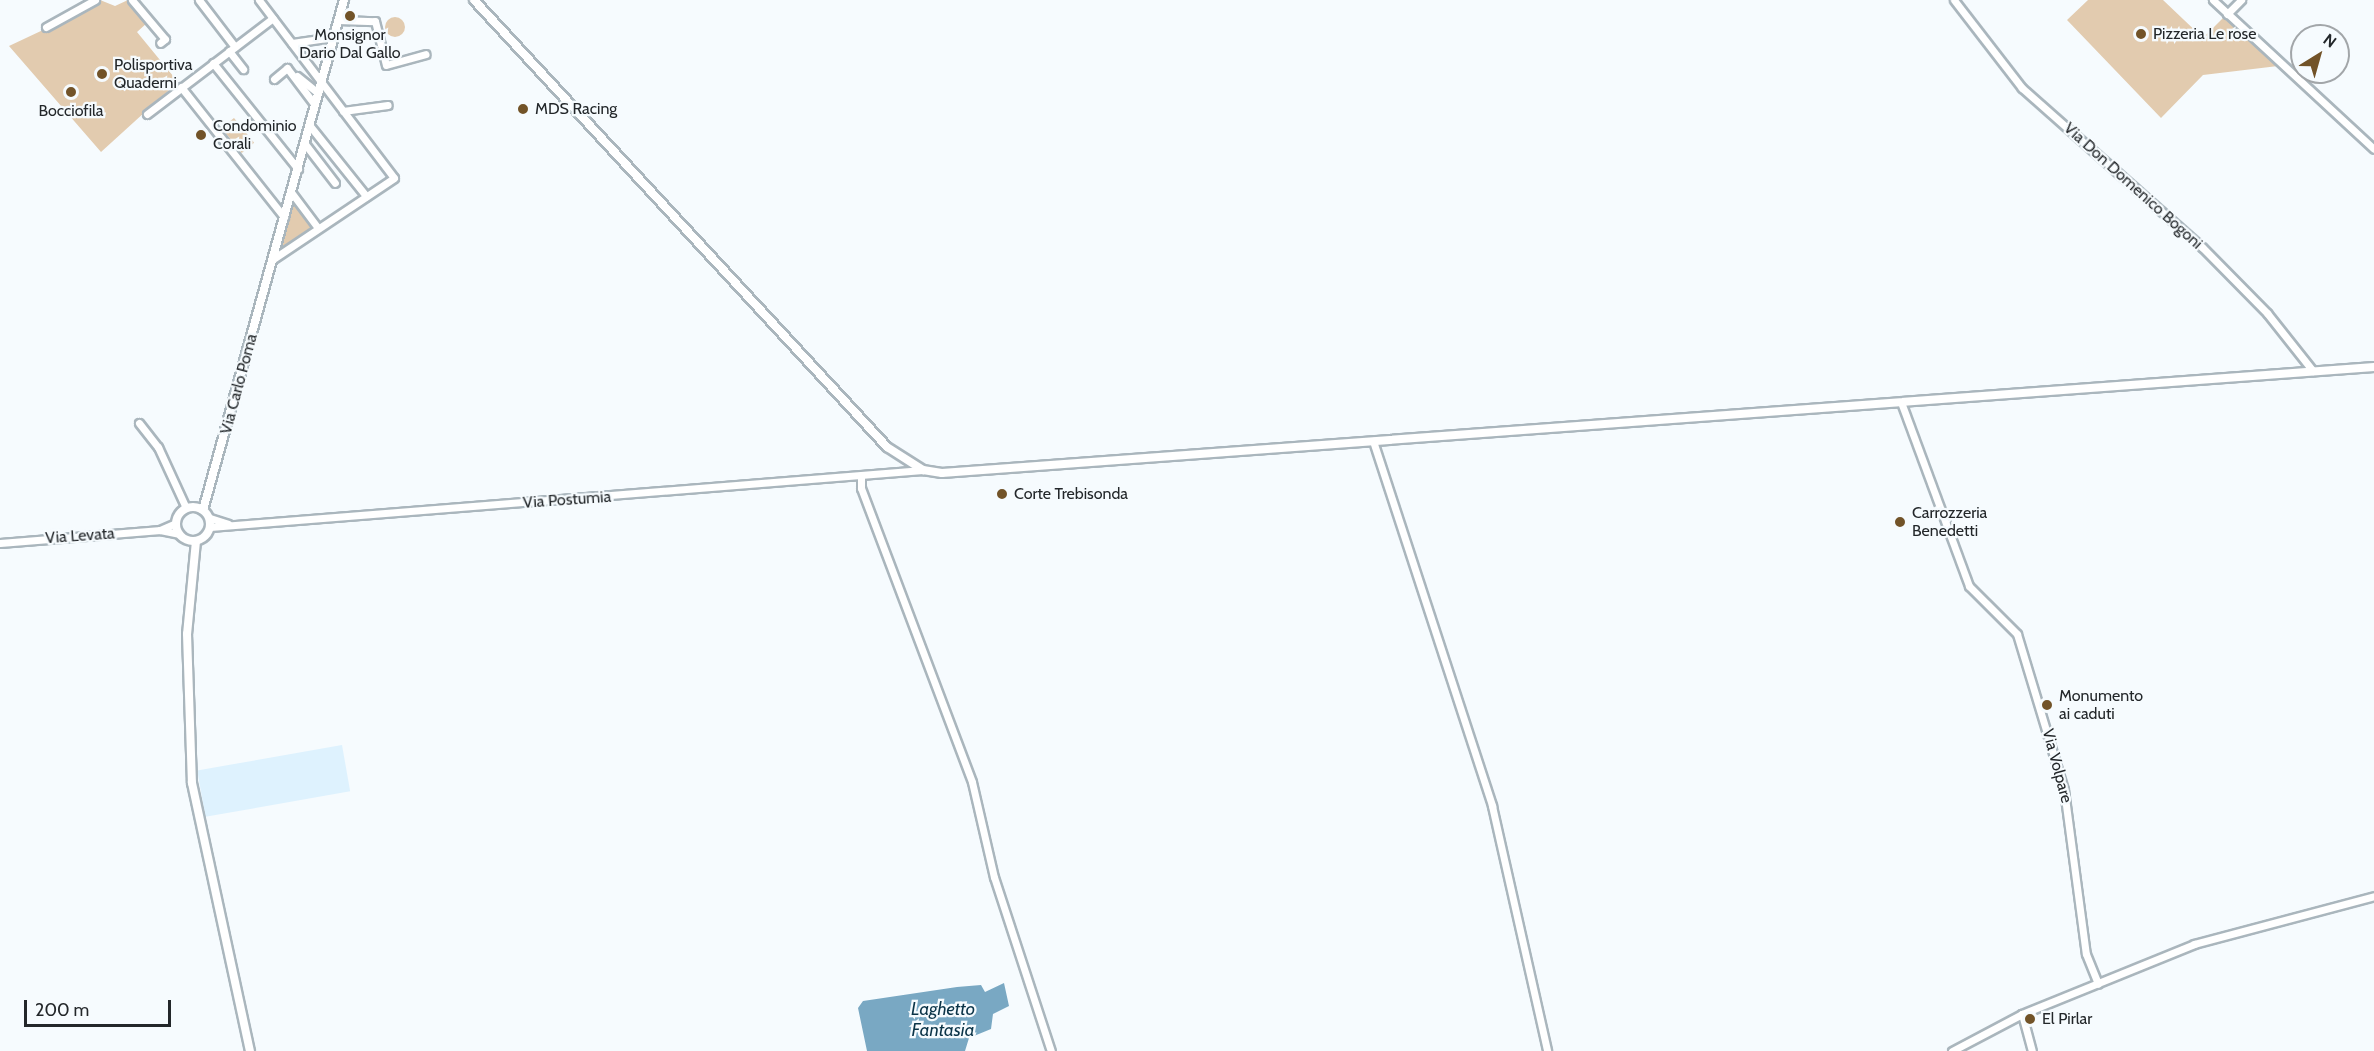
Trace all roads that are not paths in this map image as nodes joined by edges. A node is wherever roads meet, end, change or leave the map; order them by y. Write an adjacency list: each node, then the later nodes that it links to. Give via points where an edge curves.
1 (95, 0): 13 (street)
2 (132, 0): 15 (street, via 165,39)
3 (199, 0): 17 (street)
4 (259, 0): 11 (street)
5 (344, 0): 12 (main road, Via Carlo Poma)
6 (474, 0): 45 (main road, via 887,447)
7 (1954, 0): 41 (street, Via Don Domenico Bogoni, via 2022,88 2210,255)
8 (2213, 0): 10 (street)
9 (2241, 0): 10 (street)
10 (2227, 14): 32 (street)
11 (273, 18): 16 (street); 17 (street)
12 (338, 20): 14 (main road, Via Carlo Poma); 18 (street, via 375,21 386,65)
13 (46, 27)
14 (333, 37): 16 (street); 23 (main road, Via Carlo Poma)
15 (160, 43)
16 (292, 44): 23 (street)
17 (232, 49): 19 (street); 21 (street)
18 (426, 54)
19 (213, 63): 24 (street); 33 (street)
20 (288, 64): 25 (street)
21 (243, 69)
22 (274, 79): 26 (street, via 287,68)
23 (321, 82): 25 (main road, Via Carlo Poma); 28 (street)
24 (181, 87): 29 (street); 37 (street)
25 (318, 93): 26 (main road, Via Carlo Poma)
26 (315, 105): 30 (main road, Via Carlo Poma)
27 (388, 105): 28 (street)
28 (344, 111): 36 (street, via 394,178)
29 (147, 114)
30 (310, 126): 31 (main road, Via Carlo Poma); 36 (street)
31 (305, 144): 33 (main road, Via Carlo Poma); 34 (street)
32 (2374, 149)
33 (298, 169): 35 (main road, Via Carlo Poma)
34 (335, 183)
35 (291, 192): 37 (main road, Via Carlo Poma); 38 (street)
36 (366, 196): 38 (street)
37 (284, 217): 39 (main road, Via Carlo Poma)
38 (318, 228): 39 (street)
39 (273, 259): 48 (main road, Via Carlo Poma)
40 (2374, 367): 41 (main road)
41 (2313, 371): 42 (main road)
42 (1901, 402): 44 (main road); 56 (street, Via Volpare, via 1969,586 2017,634 2064,790 2086,954)
43 (139, 423): 47 (street, via 158,447)
44 (1373, 441): 45 (main road); 60 (street, via 1492,806)
45 (923, 470): 46 (street, Via Postumia)
46 (861, 477): 50 (street, Via Postumia, via 230,525); 59 (street, via 864,499 972,782 994,877)
47 (186, 508): 48 (main road); 49 (main road)
48 (203, 510): 50 (main road)
49 (176, 523): 51 (street, Via Levata); 52 (main road)
50 (210, 523): 53 (main road)
51 (160, 530): 52 (street, Via Levata); 54 (street, Via Levata)
52 (179, 534): 53 (main road)
53 (196, 541): 58 (main road, via 186,669 192,783)
54 (0, 543)
55 (2374, 896): 56 (street, via 2215,936)
56 (2098, 984): 57 (street)
57 (2022, 1014): 61 (street); 62 (street)
58 (250, 1051)
59 (1052, 1051)
60 (1547, 1051)
61 (1952, 1051)
62 (2032, 1051)

